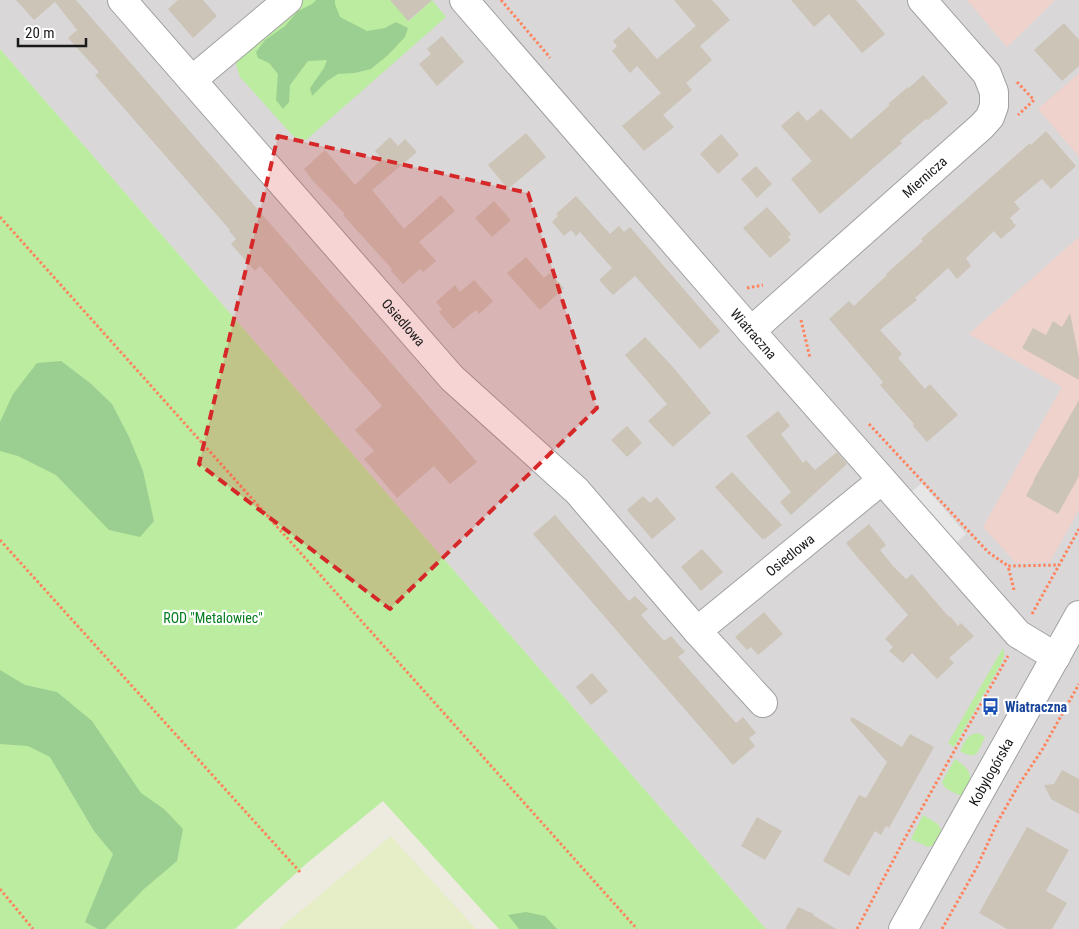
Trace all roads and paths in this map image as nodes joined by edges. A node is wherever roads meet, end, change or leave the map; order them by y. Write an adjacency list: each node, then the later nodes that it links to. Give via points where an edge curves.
1 (122, 0): 7 (street, Osiedlowa)
2 (288, 0): 7 (street)
3 (464, 0): 11 (street, Wiatraczna)
4 (501, 0): 6 (path)
5 (922, 0): 10 (street, Miernicza, via 987,74 994,92 990,117)
6 (552, 62)
7 (192, 80): 21 (street, Osiedlowa, via 452,378 577,491)
8 (0, 218): 29 (path)
9 (741, 288): 10 (path, via 781,283)
10 (791, 296): 11 (street, Miernicza); 12 (path, via 798,306)
11 (751, 331): 14 (street, Wiatraczna)
12 (810, 360)
13 (863, 417): 18 (path, via 988,552)
14 (882, 480): 21 (street, Osiedlowa); 22 (street, Wiatraczna)
15 (1079, 529): 17 (path)
16 (0, 540): 26 (path)
17 (1059, 565): 18 (path); 22 (path)
18 (1008, 566): 19 (path)
19 (1015, 594)
20 (1079, 615): 23 (street, Kobylogórska)
21 (698, 631): 25 (street, Osiedlowa)
22 (1018, 634): 23 (street, Wiatraczna); 30 (path)
23 (1056, 657): 31 (street, Kobylogórska)
24 (1079, 684): 32 (path, via 1018,786)
25 (764, 703)
26 (300, 872)
27 (1, 891): 28 (path)
28 (33, 929)
29 (638, 929)
30 (857, 929)
31 (903, 929)
32 (942, 929)

